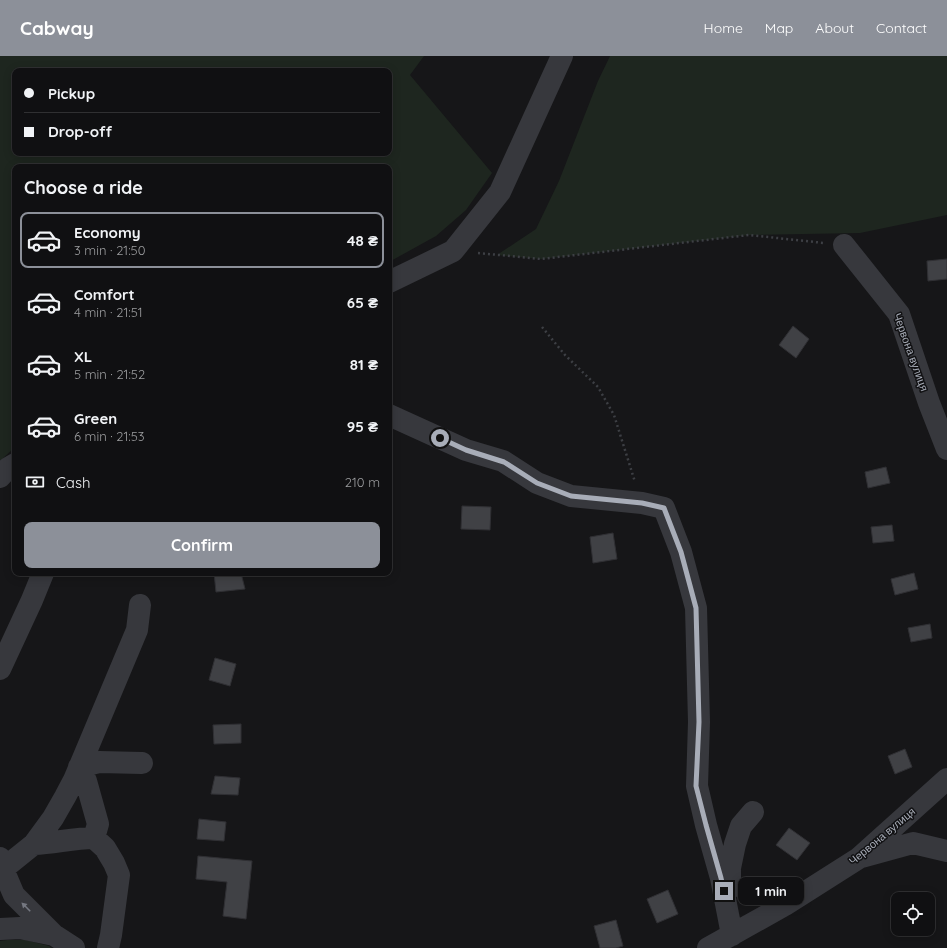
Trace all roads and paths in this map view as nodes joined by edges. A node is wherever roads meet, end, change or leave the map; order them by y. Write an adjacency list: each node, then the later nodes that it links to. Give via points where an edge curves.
1 (562, 56): 3 (street, via 500,192)
2 (844, 245): 3 (path, via 750,235 541,259); 7 (street, Червона вулиця, via 899,314)
3 (453, 251): 4 (street)
4 (392, 281)
5 (542, 327): 10 (path, via 598,388 614,415)
6 (392, 416): 10 (street, via 466,450 504,462 537,483 571,496)
7 (947, 449)
8 (12, 466): 9 (street)
9 (0, 477)
10 (642, 503): 23 (street, via 664,508 681,552 696,608 699,722 696,786)
11 (42, 576): 13 (street)
12 (140, 605): 15 (street, via 136,630)
13 (0, 669)
14 (142, 763): 15 (street, via 100,762)
15 (79, 767): 18 (street, via 86,781 98,824); 19 (street, via 53,818)
16 (947, 779): 21 (street, Червона вулиця)
17 (752, 812): 23 (street, via 741,826 735,844)
18 (94, 838): 19 (street); 28 (street, via 105,848 119,875)
19 (34, 844): 22 (street)
20 (947, 851): 21 (street, via 913,843)
21 (859, 858): 26 (street, Червона вулиця)
22 (2, 864): 25 (street, one-way to 22, via 14,895)
23 (726, 905): 26 (street)
24 (0, 929): 25 (street, via 20,928)
25 (54, 935): 27 (street)
26 (732, 935): 29 (street, Червона вулиця)
27 (74, 948)
28 (108, 948)
29 (708, 948)

